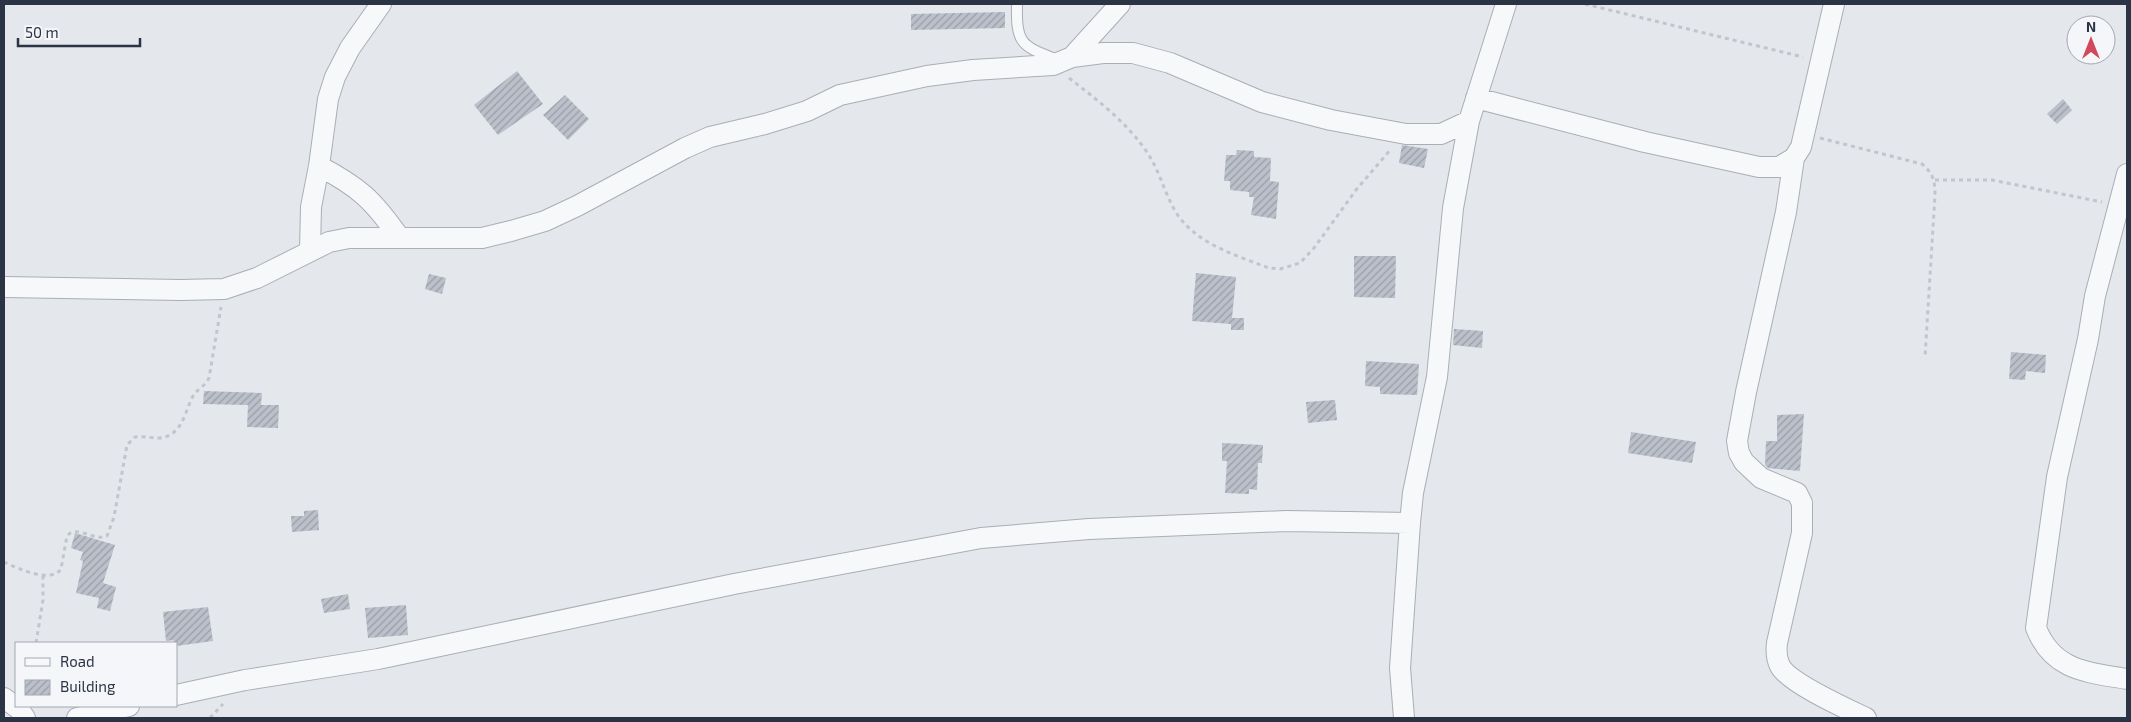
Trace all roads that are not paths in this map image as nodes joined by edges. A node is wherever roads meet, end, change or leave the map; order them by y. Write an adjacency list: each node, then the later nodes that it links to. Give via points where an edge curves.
1 (381, 4): 10 (street, via 350,48 335,77 328,99)
2 (1018, 4): 6 (lane, via 1020,37 1032,49)
3 (1120, 4): 6 (street)
4 (1506, 4): 7 (street)
5 (1834, 4): 9 (street, via 1805,134)
6 (1062, 61): 8 (street, via 1103,53 1133,53 1170,63 1262,102 1331,120 1406,134 1441,134); 12 (street, via 927,76 840,95 807,111 685,148 545,221 482,238)
7 (1476, 98): 8 (street); 9 (street, via 1645,142 1759,167 1779,167)
8 (1468, 121): 15 (street, via 1452,208 1437,377 1413,493)
9 (1794, 158): 25 (street, via 1786,212 1737,441 1744,462 1761,478 1797,493 1802,503 1802,533 1776,643 1780,668 1813,691)
10 (319, 166): 12 (street, via 359,190); 13 (street, via 311,206)
11 (2127, 174): 16 (street, via 2095,296 2057,477 2036,628 2042,644 2059,661 2082,671)
12 (399, 237): 13 (street, via 349,238)
13 (310, 250): 14 (street, via 285,266 224,289)
14 (4, 287)
15 (1410, 523): 17 (street, via 1286,521 1089,529 981,538 743,582 378,659 245,680); 24 (street, via 1400,668)
16 (2127, 679)
17 (178, 695)
18 (4, 698): 19 (street)
19 (15, 706)
20 (16, 707): 22 (street)
21 (125, 707): 23 (street)
22 (25, 718)
23 (77, 718)
24 (1404, 718)
25 (1866, 718)

